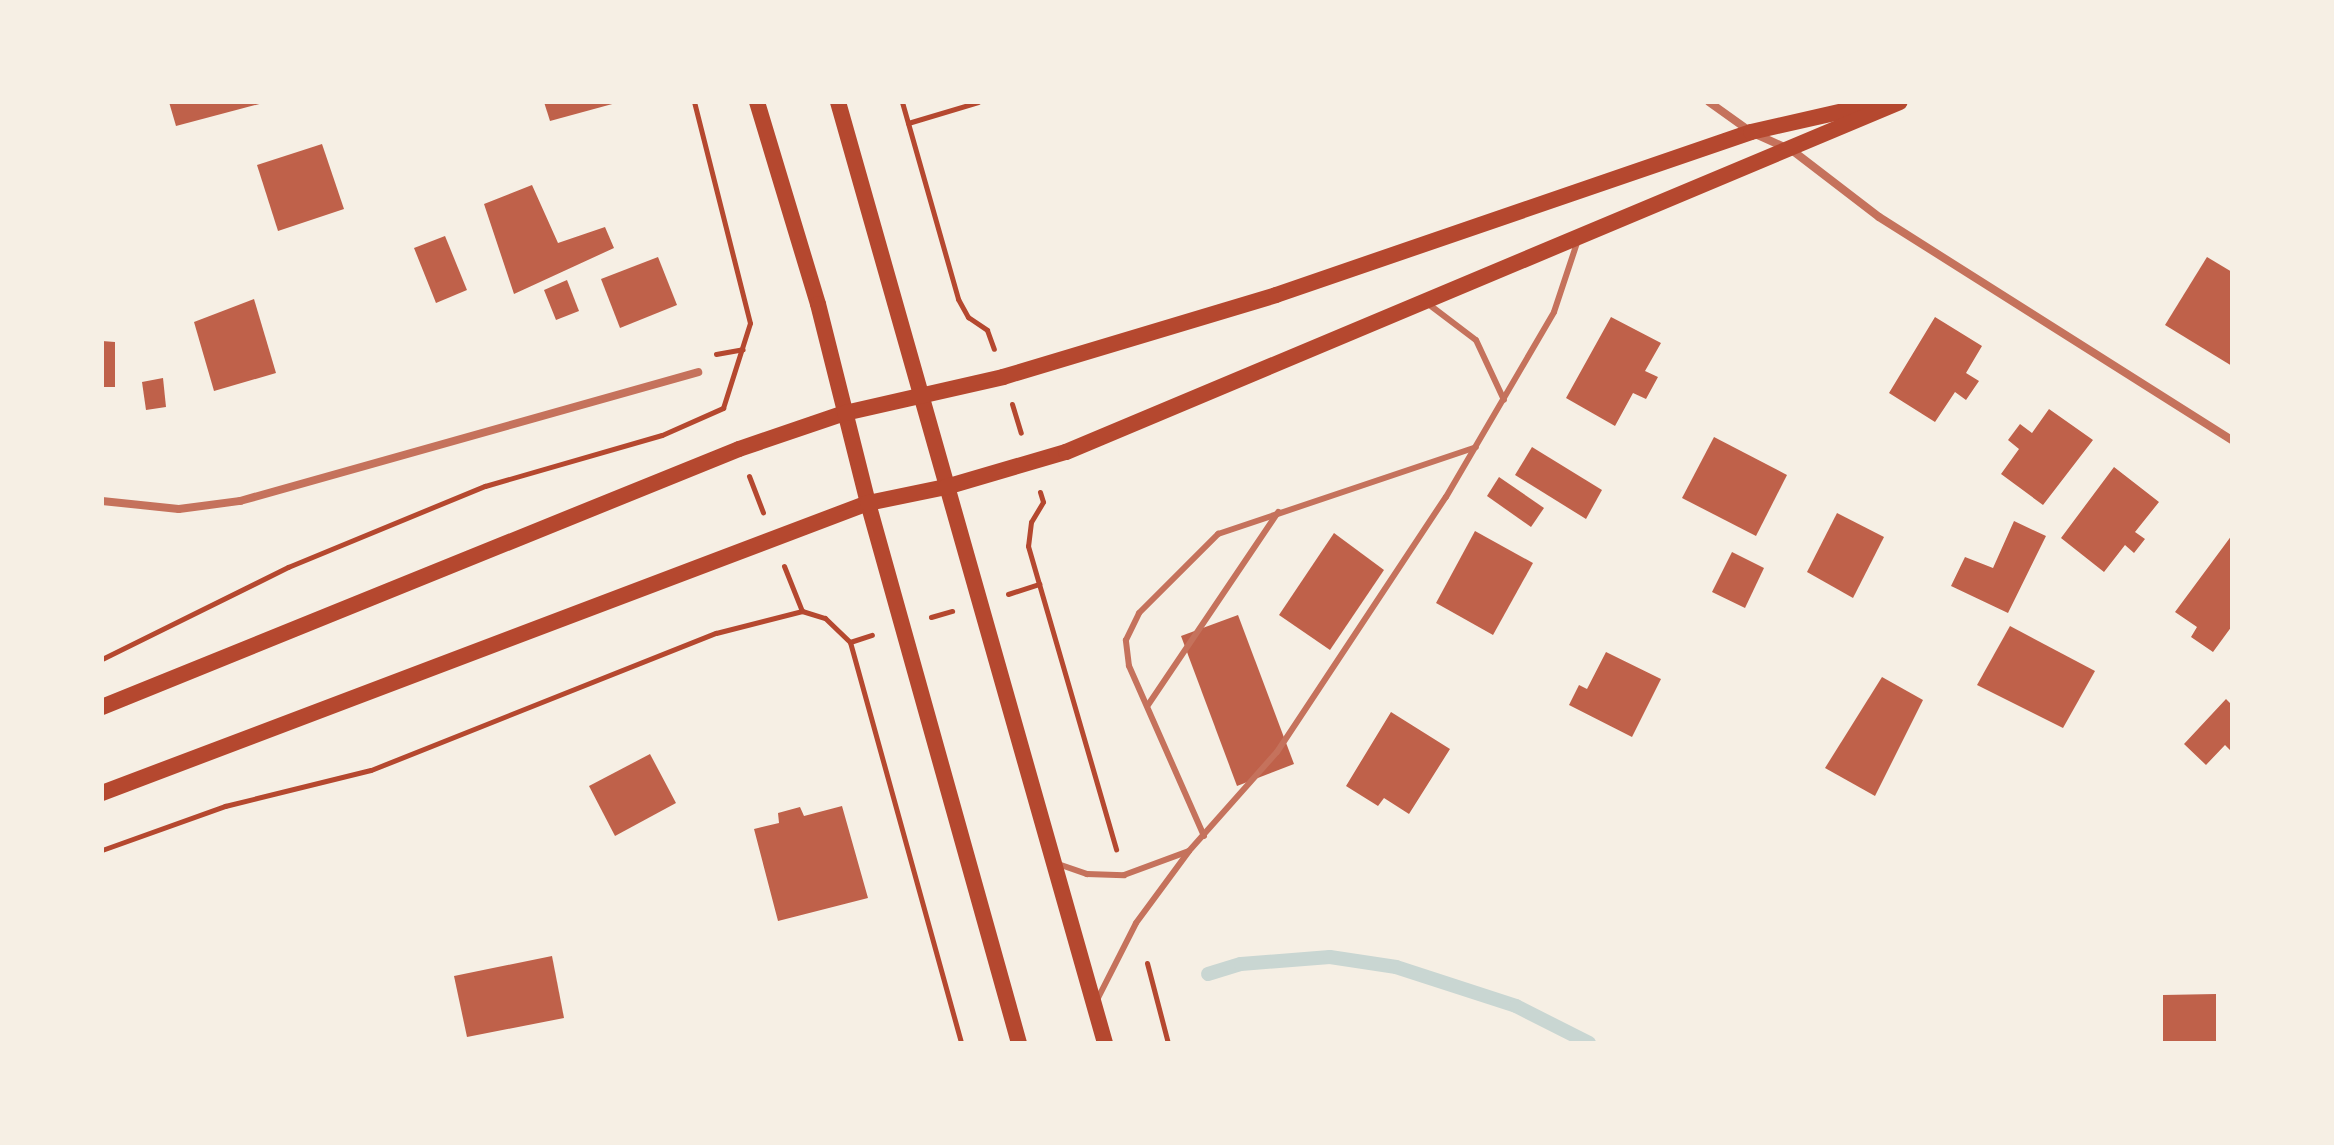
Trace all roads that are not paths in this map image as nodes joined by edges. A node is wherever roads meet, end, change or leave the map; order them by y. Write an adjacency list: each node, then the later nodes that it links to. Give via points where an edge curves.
1 (757, 102): 13 (main road)
2 (838, 102): 11 (main road)
3 (1709, 102): 6 (street)
4 (1883, 102): 6 (main road)
5 (1900, 102): 7 (main road)
6 (1751, 132): 7 (street); 11 (main road, via 1276,295 1003,377)
7 (1793, 151): 8 (main road); 14 (street, via 1890,224)
8 (1579, 236): 9 (main road); 12 (lane, via 1554,312)
9 (1423, 300): 12 (lane, via 1476,340); 16 (main road, via 1031,465)
10 (698, 372): 17 (street, via 240,501 179,509)
11 (923, 395): 13 (main road); 16 (main road)
12 (1504, 400): 15 (lane)
13 (845, 413): 18 (main road); 21 (main road, via 739,449)
14 (2232, 440)
15 (1476, 447): 19 (lane); 23 (lane, via 1277,752)
16 (946, 487): 18 (main road); 25 (main road)
17 (102, 501)
18 (868, 503): 22 (main road); 27 (main road)
19 (1278, 512): 20 (lane); 20 (lane, via 1218,534 1139,613 1126,653)
20 (1148, 705): 23 (lane)
21 (102, 707)
22 (102, 793)
23 (1204, 836): 24 (lane)
24 (1189, 851): 25 (lane, via 1124,875 1087,874); 26 (lane, via 1136,923)
25 (1055, 863): 26 (main road)
26 (1094, 1006): 28 (main road)
27 (1019, 1043)
28 (1105, 1043)

